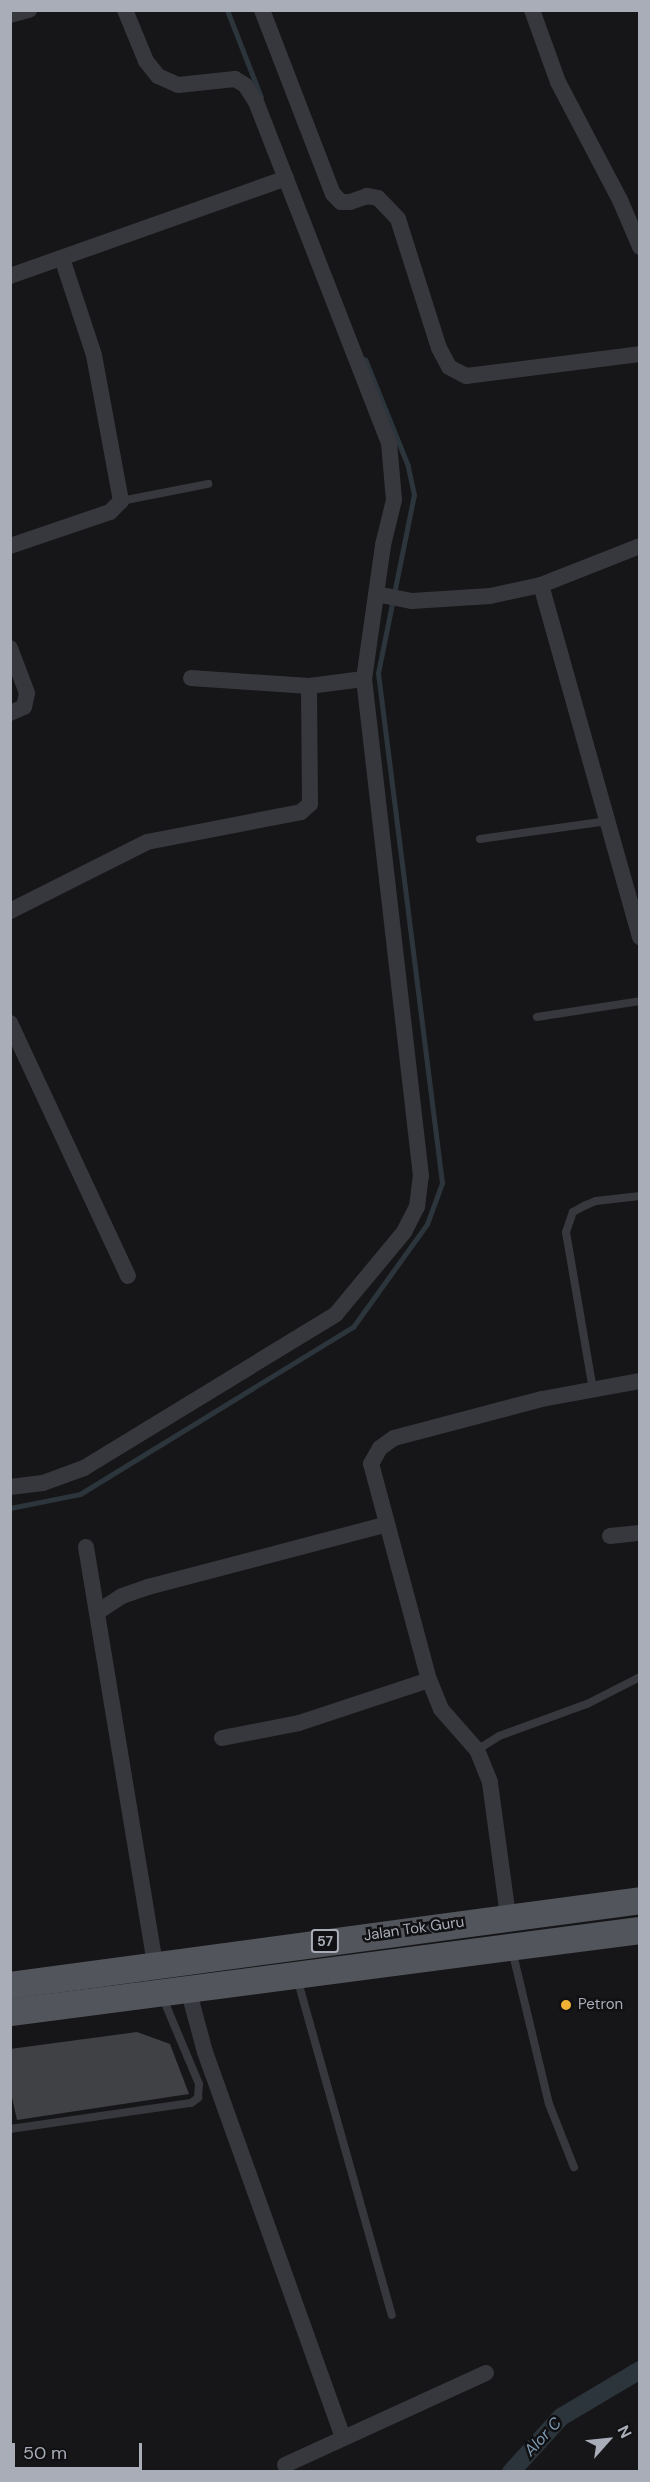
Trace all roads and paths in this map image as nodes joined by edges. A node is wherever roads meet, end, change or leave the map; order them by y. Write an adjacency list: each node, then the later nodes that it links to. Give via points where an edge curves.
1 (29, 10): 5 (street)
2 (125, 10): 6 (street, via 146,61 158,76 178,85 235,79 245,85 256,102)
3 (262, 10): 10 (street, via 333,194 341,202 378,198 390,206 398,219 439,348 449,366 466,376)
4 (532, 10): 7 (street, via 558,82 620,200)
5 (10, 15)
6 (286, 178): 8 (street); 16 (street, via 389,443 394,500)
7 (639, 247)
8 (62, 258): 9 (street); 12 (street, via 94,355)
9 (10, 276)
10 (639, 354)
11 (208, 484): 12 (lane)
12 (121, 501): 13 (street, via 110,512)
13 (10, 546)
14 (639, 546): 15 (street)
15 (541, 585): 16 (street, via 482,597 404,600); 22 (street)
16 (381, 595): 19 (street)
17 (10, 648): 21 (street, via 27,693 24,707)
18 (191, 678): 20 (street)
19 (364, 679): 20 (street); 34 (street, via 421,1176 417,1207 404,1232 336,1314 84,1468 43,1483)
20 (309, 686): 25 (street, via 310,804 300,812 147,842)
21 (10, 713)
22 (608, 821): 23 (lane); 24 (street)
23 (480, 839)
24 (635, 903): 26 (street)
25 (10, 911)
26 (639, 937)
27 (639, 1001): 28 (lane)
28 (537, 1017)
29 (10, 1023): 31 (street)
30 (639, 1196): 33 (lane, via 584,1206 573,1212 566,1232)
31 (128, 1276)
32 (639, 1381): 33 (street)
33 (593, 1390): 35 (street, via 542,1399 394,1438 380,1448 371,1464)
34 (10, 1487)
35 (385, 1525): 39 (street, via 148,1587 122,1596); 41 (street)
36 (639, 1533): 37 (street)
37 (610, 1536)
38 (86, 1547): 39 (street)
39 (99, 1611): 48 (street)
40 (639, 1677): 43 (lane, via 586,1704 499,1736)
41 (429, 1680): 42 (street, via 299,1723); 43 (street, via 441,1708)
42 (222, 1738)
43 (477, 1749): 45 (street, via 490,1782)
44 (639, 1900): 45 (main road, Jalan Tok Guru / 57)
45 (508, 1916): 48 (main road, Jalan Tok Guru / 57)
46 (639, 1930): 47 (main road, Jalan Tok Guru / 57)
47 (511, 1947): 49 (main road, Jalan Tok Guru / 57); 55 (lane, via 549,2104)
48 (155, 1965): 50 (main road, Jalan Tok Guru / 57)
49 (296, 1975): 51 (main road, Jalan Tok Guru / 57); 56 (lane)
50 (10, 1985)
51 (188, 1989): 52 (main road, Jalan Tok Guru / 57); 58 (street, via 205,2052)
52 (161, 1993): 53 (main road, Jalan Tok Guru / 57); 54 (lane, via 199,2084 198,2098 191,2103)
53 (10, 2012)
54 (10, 2129)
55 (574, 2167)
56 (392, 2315)
57 (486, 2373): 58 (street)
58 (343, 2438): 59 (street)
59 (285, 2465)

